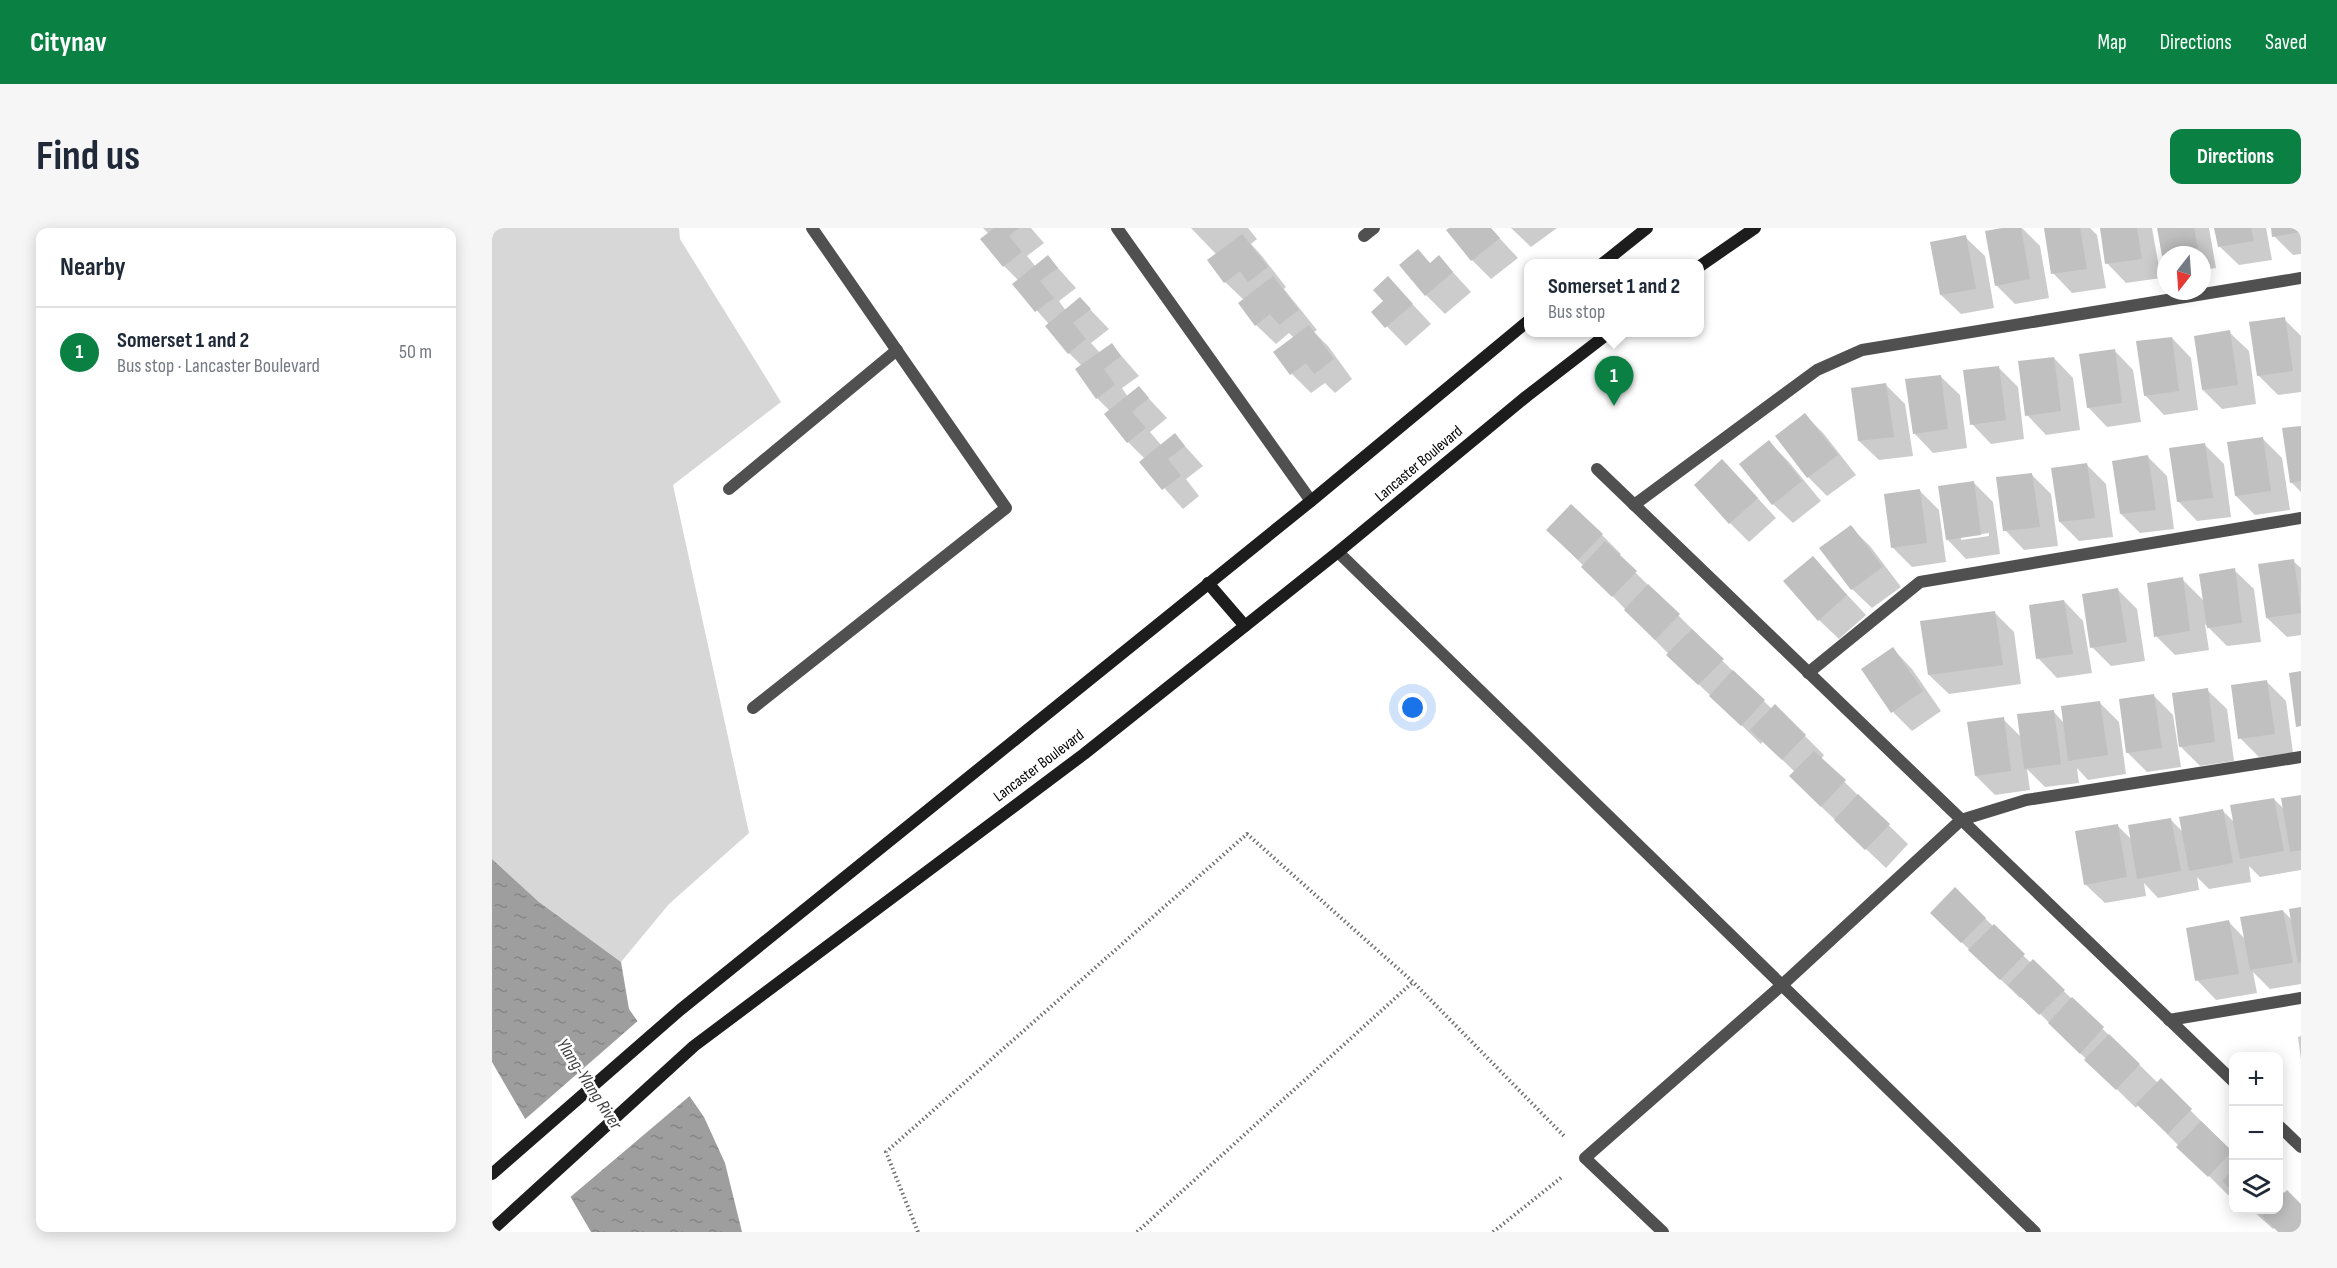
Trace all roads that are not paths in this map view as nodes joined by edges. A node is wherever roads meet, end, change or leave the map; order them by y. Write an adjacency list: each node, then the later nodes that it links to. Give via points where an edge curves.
1 (812, 228): 10 (street)
2 (1117, 228): 13 (street)
3 (1647, 228): 5 (main road)
4 (1755, 228): 6 (main road)
5 (1608, 259)
6 (1704, 263)
7 (2301, 278): 14 (street, via 1862,350 1817,370)
8 (1524, 324): 13 (main road, Lancaster Boulevard)
9 (1605, 337): 16 (main road, Lancaster Boulevard)
10 (897, 350): 12 (street); 20 (street, via 1006,507)
11 (1597, 469): 14 (street)
12 (729, 489)
13 (1311, 501): 17 (main road, Lancaster Boulevard)
14 (1634, 505): 19 (street)
15 (2301, 518): 19 (street, via 1920,582)
16 (1338, 552): 18 (main road, Lancaster Boulevard); 23 (street)
17 (1209, 583): 18 (main road); 29 (main road, Lancaster Boulevard, via 680,1010)
18 (1245, 626): 30 (main road, Lancaster Boulevard, via 1084,754 694,1046)
19 (1808, 673): 22 (street)
20 (753, 708)
21 (2301, 757): 22 (street, via 2026,801)
22 (1961, 820): 23 (street); 25 (street)
23 (1782, 985): 31 (street, via 1585,1158); 32 (street)
24 (2301, 998): 25 (street)
25 (2169, 1020): 26 (street)
26 (2229, 1077)
27 (2283, 1130): 28 (street)
28 (2301, 1147)
29 (492, 1174)
30 (492, 1230)
31 (1663, 1232)
32 (2035, 1232)

